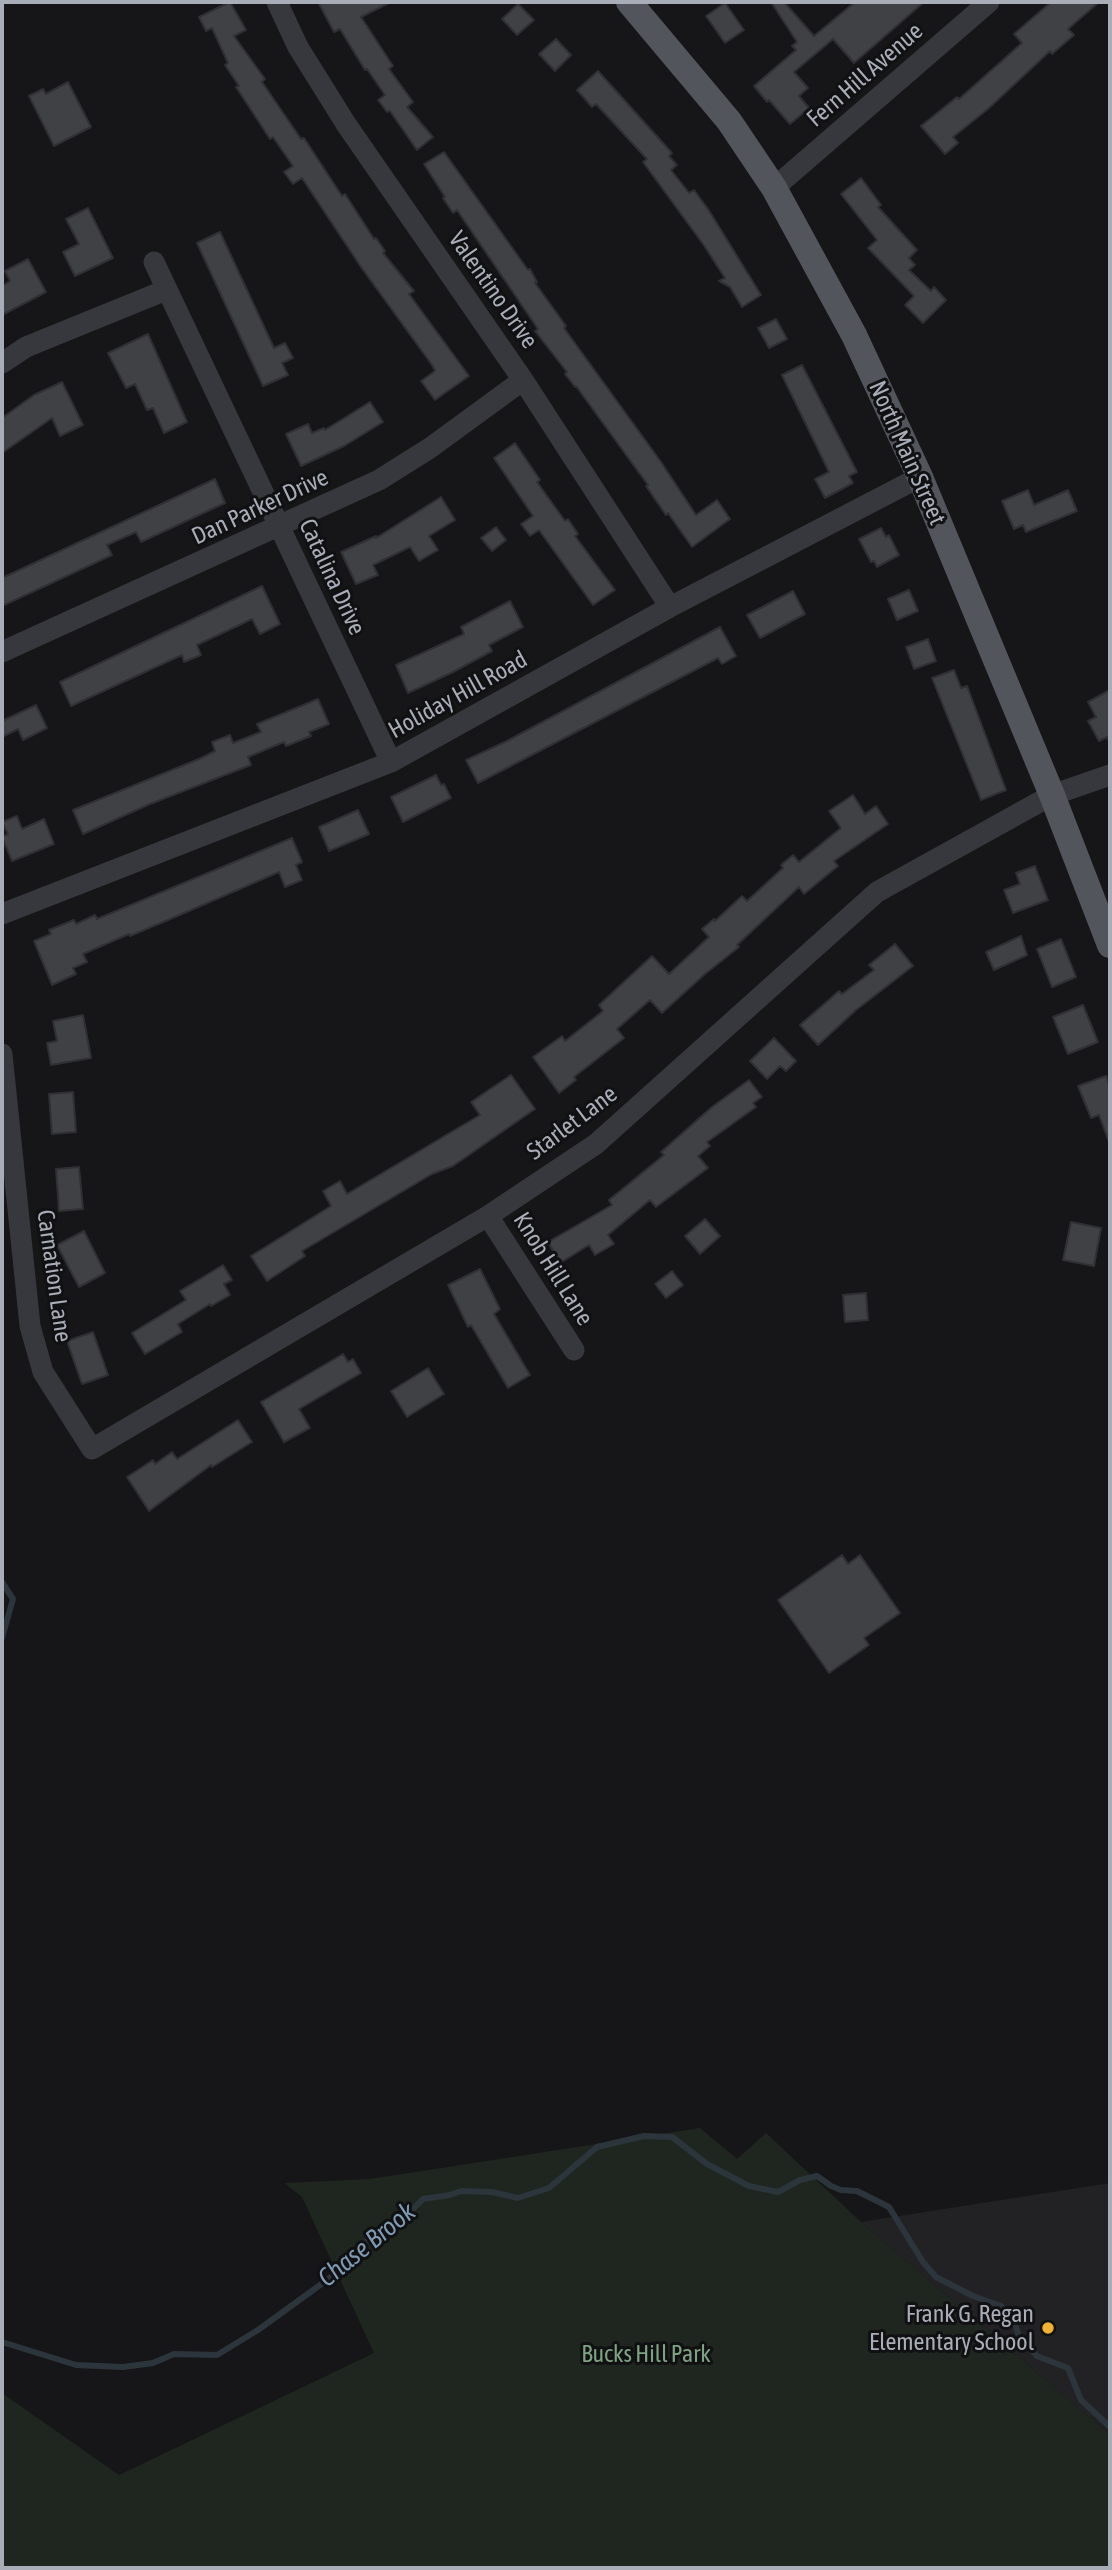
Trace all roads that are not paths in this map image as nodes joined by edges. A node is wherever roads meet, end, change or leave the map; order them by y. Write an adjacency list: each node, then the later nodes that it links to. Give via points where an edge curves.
1 (277, 2): 8 (street, Valentino Drive, via 298,47 346,124)
2 (629, 2): 4 (main road, North Main Street, via 729,121)
3 (989, 2): 4 (street, Fern Hill Avenue)
4 (774, 188): 9 (main road, North Main Street, via 854,335)
5 (154, 262): 6 (street, Catalina Drive)
6 (166, 290): 7 (street, via 26,347); 10 (street, Catalina Drive)
7 (2, 363)
8 (523, 380): 10 (street, Dan Parker Drive, via 379,480); 11 (street, Valentino Drive)
9 (920, 477): 11 (street, Holiday Hill Road); 15 (main road, North Main Street)
10 (280, 527): 12 (street, Dan Parker Drive); 13 (street, Catalina Drive)
11 (670, 607): 13 (street, Holiday Hill Road)
12 (2, 652)
13 (391, 762): 16 (street, Holiday Hill Road)
14 (1110, 775): 15 (street, Starlet Lane)
15 (1052, 795): 17 (main road, North Main Street); 19 (street, Starlet Lane, via 877,892 596,1144)
16 (2, 914)
17 (1110, 946)
18 (2, 1054): 21 (street, Carnation Lane, via 30,1326 43,1372)
19 (488, 1216): 20 (street, Knob Hill Lane); 21 (street, Starlet Lane)
20 (574, 1350)
21 (92, 1449)

